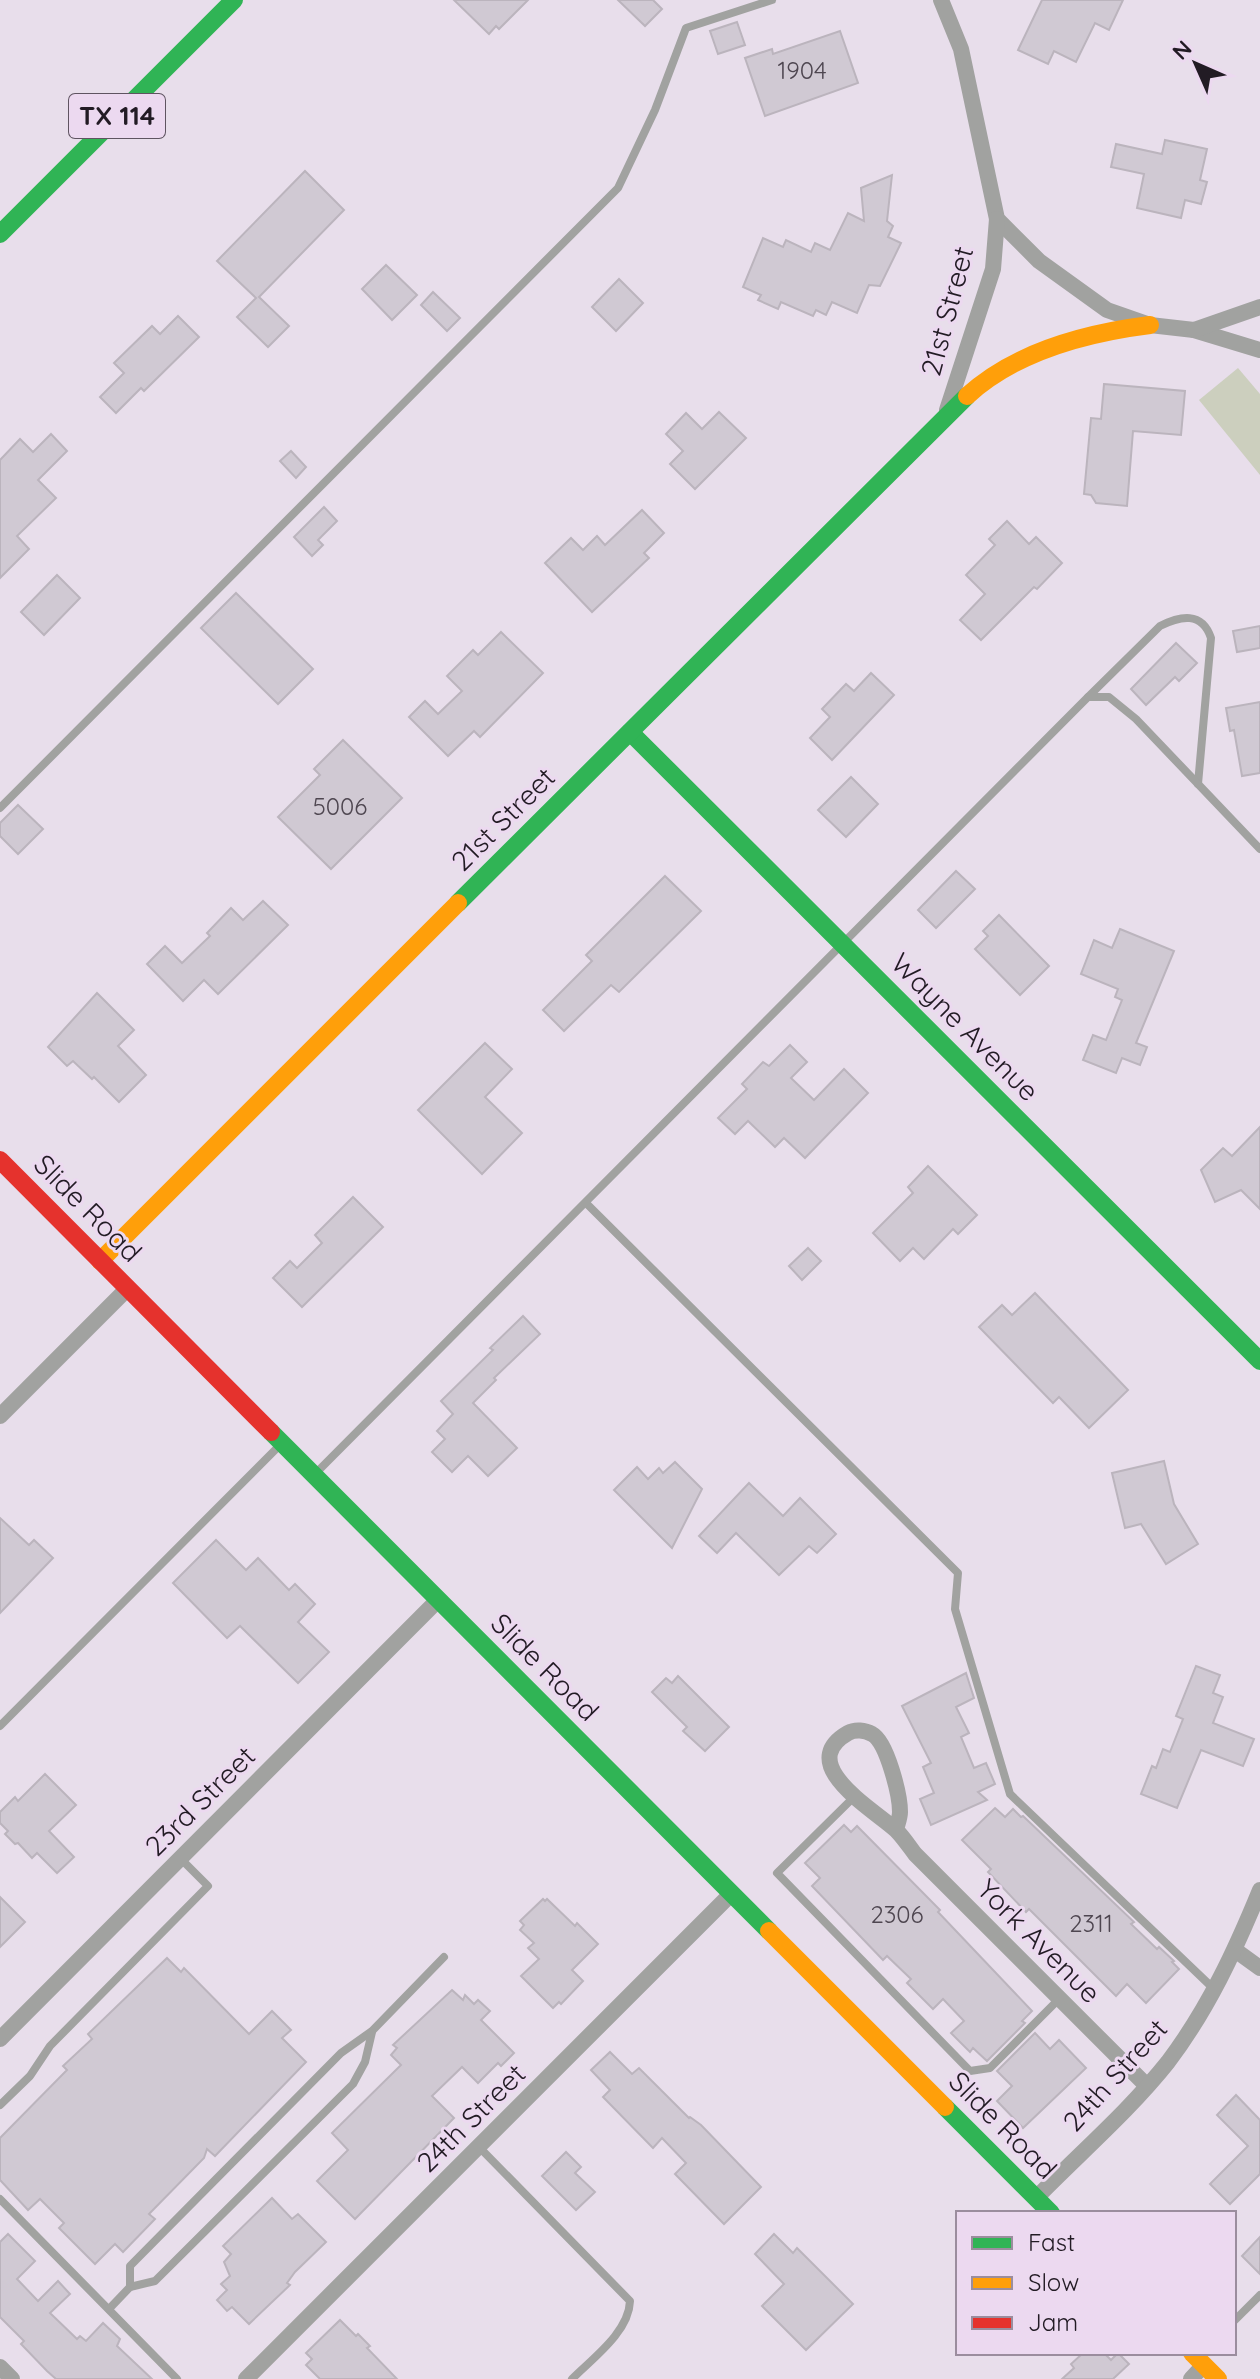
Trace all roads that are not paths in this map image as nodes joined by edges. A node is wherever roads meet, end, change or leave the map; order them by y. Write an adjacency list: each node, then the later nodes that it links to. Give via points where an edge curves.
1 (234, 0): 5 (street, TX 114)
2 (772, 0): 14 (lane, via 686,28 618,188)
3 (941, 0): 4 (street, 21st Street, via 961,49)
4 (997, 219): 7 (street, via 1039,261 1107,310); 10 (street, 21st Street, via 993,269)
5 (0, 234)
6 (1260, 307): 8 (street)
7 (1150, 325): 8 (street); 10 (street, 21st Street, via 1110,329 1056,346 977,388)
8 (1194, 330): 9 (street)
9 (1260, 350)
10 (945, 416): 12 (street, 21st Street)
11 (1088, 697): 13 (lane, via 1109,697); 13 (lane, via 1160,626 1190,617 1199,620 1211,638); 16 (lane)
12 (630, 732): 16 (street, Wayne Avenue); 19 (street, 21st Street)
13 (1198, 784): 15 (lane)
14 (0, 808)
15 (1260, 849)
16 (843, 945): 18 (lane); 21 (street, Wayne Avenue)
17 (0, 1160): 19 (street, Slide Road)
18 (586, 1203): 24 (lane); 35 (lane, via 958,1573 955,1609 1010,1794)
19 (100, 1261): 20 (street, Slide Road)
20 (128, 1288): 22 (street); 23 (street, Slide Road)
21 (1260, 1361)
22 (0, 1416)
23 (282, 1443): 24 (street, Slide Road); 26 (lane)
24 (314, 1475): 25 (street, Slide Road)
25 (438, 1600): 29 (street, 23rd Street); 31 (street, Slide Road)
26 (0, 1726)
27 (855, 1796): 28 (street, York Avenue); 28 (street, York Avenue, via 833,1774 829,1753 850,1732 867,1731 886,1753 900,1813); 36 (lane, via 777,1873 970,2071 990,2068)
28 (896, 1830): 36 (street, York Avenue)
29 (180, 1858): 38 (street, 23rd Street); 40 (lane, via 208,1886 50,2046 30,2076)
30 (1260, 1890): 32 (street, 24th Street)
31 (731, 1894): 41 (street, 24th Street); 42 (street, Slide Road)
32 (1235, 1950): 34 (street); 35 (street, 24th Street)
33 (444, 1957): 37 (lane)
34 (1260, 1968)
35 (1215, 1990): 39 (street, 24th Street)
36 (1060, 1999): 39 (street, York Avenue)
37 (372, 2031): 45 (lane, via 341,2053 130,2266); 45 (lane, via 353,2084 155,2281)
38 (0, 2039)
39 (1147, 2086): 42 (street, 24th Street)
40 (0, 2105)
41 (479, 2147): 51 (street, 24th Street); 54 (lane, via 630,2301 630,2313 613,2338)
42 (1036, 2198): 44 (street, Slide Road)
43 (0, 2199): 47 (lane)
44 (1049, 2211)
45 (130, 2287): 47 (lane)
46 (1260, 2295): 48 (lane)
47 (109, 2309): 53 (lane)
48 (1236, 2319)
49 (1199, 2358): 55 (street); 56 (street)
50 (0, 2367): 52 (street)
51 (252, 2377)
52 (12, 2379)
53 (177, 2379)
54 (572, 2379)
55 (1191, 2379)
56 (1218, 2379)

